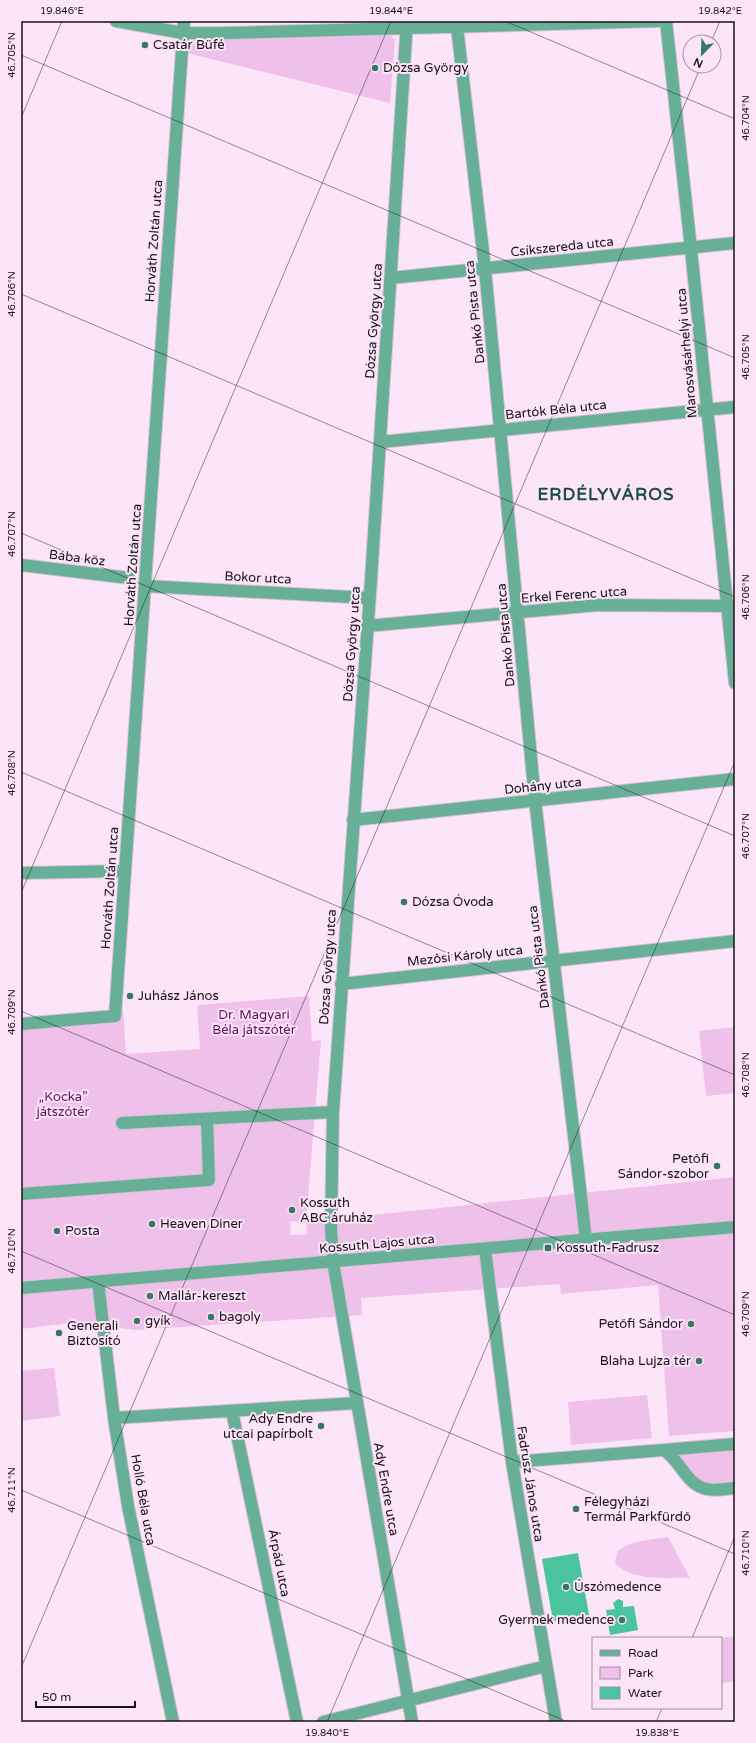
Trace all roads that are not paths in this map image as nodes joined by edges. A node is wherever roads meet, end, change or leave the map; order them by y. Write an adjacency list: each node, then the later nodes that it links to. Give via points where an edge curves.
1 (116, 21): 5 (street)
2 (658, 21): 6 (street)
3 (666, 21): 8 (street, Marosvásárhelyi utca)
4 (407, 25): 5 (street); 6 (street); 10 (street, Dózsa György utca)
5 (183, 27): 17 (street, Horváth Zoltán utca)
6 (457, 27): 9 (street, Dankó Pista utca)
7 (735, 244): 8 (street, Csíkszereda utca)
8 (691, 249): 9 (street, Csíkszereda utca); 12 (street, Marosvásárhelyi utca)
9 (485, 269): 10 (street, Csíkszereda utca); 13 (street, Dankó Pista utca)
10 (391, 278): 14 (street, Dózsa György utca)
11 (735, 406): 12 (street, Bartók Béla utca)
12 (706, 409): 13 (street, Bartók Béla utca); 19 (street, Marosvásárhelyi utca)
13 (500, 430): 14 (street, Bartók Béla utca); 20 (street, Dankó Pista utca)
14 (380, 442): 18 (street, Dózsa György utca)
15 (21, 564): 16 (street, Bába köz)
16 (129, 578)
17 (145, 586): 18 (street, Bokor utca); 26 (street, Horváth Zoltán utca)
18 (369, 598): 21 (street, Dózsa György utca)
19 (731, 606): 20 (street, Erkel Ferenc utca, via 598,605); 22 (street, Marosvásárhelyi utca)
20 (518, 613): 21 (street, Erkel Ferenc utca); 24 (street, Dankó Pista utca)
21 (367, 626): 25 (street, Dózsa György utca)
22 (735, 683)
23 (735, 779): 24 (street, Dohány utca)
24 (535, 800): 25 (street, Dohány utca); 29 (street, Dankó Pista utca)
25 (353, 820): 30 (street, Dózsa György utca)
26 (125, 871): 27 (street); 31 (street, Horváth Zoltán utca, via 115,1016)
27 (21, 873)
28 (735, 941): 29 (street, Mezősi Károly utca)
29 (553, 961): 30 (street, Mezősi Károly utca); 37 (street, Dankó Pista utca)
30 (341, 984): 32 (street, Dózsa György utca)
31 (21, 1024)
32 (333, 1112): 33 (street); 39 (street, Dózsa György utca, via 330,1228)
33 (207, 1119): 34 (street); 35 (street, via 209,1180)
34 (122, 1122)
35 (21, 1194)
36 (735, 1227): 37 (street, Kossuth Lajos utca)
37 (586, 1240): 38 (street, Kossuth Lajos utca)
38 (485, 1249): 39 (street, Kossuth Lajos utca); 47 (street, Fadrusz János utca)
39 (333, 1262): 40 (street, Kossuth Lajos utca); 42 (street, Ady Endre utca)
40 (98, 1282): 41 (street, Kossuth Lajos utca); 44 (street, Holló Béla utca)
41 (21, 1288)
42 (358, 1404): 43 (street); 50 (street, Ady Endre utca)
43 (232, 1411): 44 (street); 52 (street, Árpád utca)
44 (114, 1418): 51 (street, Holló Béla utca, via 128,1506)
45 (735, 1444): 46 (street)
46 (664, 1450): 47 (street); 48 (street, via 677,1460 691,1481 698,1486 707,1489)
47 (512, 1462): 49 (street, Fadrusz János utca)
48 (735, 1488)
49 (546, 1666): 50 (street); 55 (street, Fadrusz János utca)
50 (408, 1701): 53 (street); 54 (street, Ady Endre utca)
51 (173, 1722)
52 (297, 1722)
53 (323, 1722)
54 (412, 1722)
55 (556, 1722)

